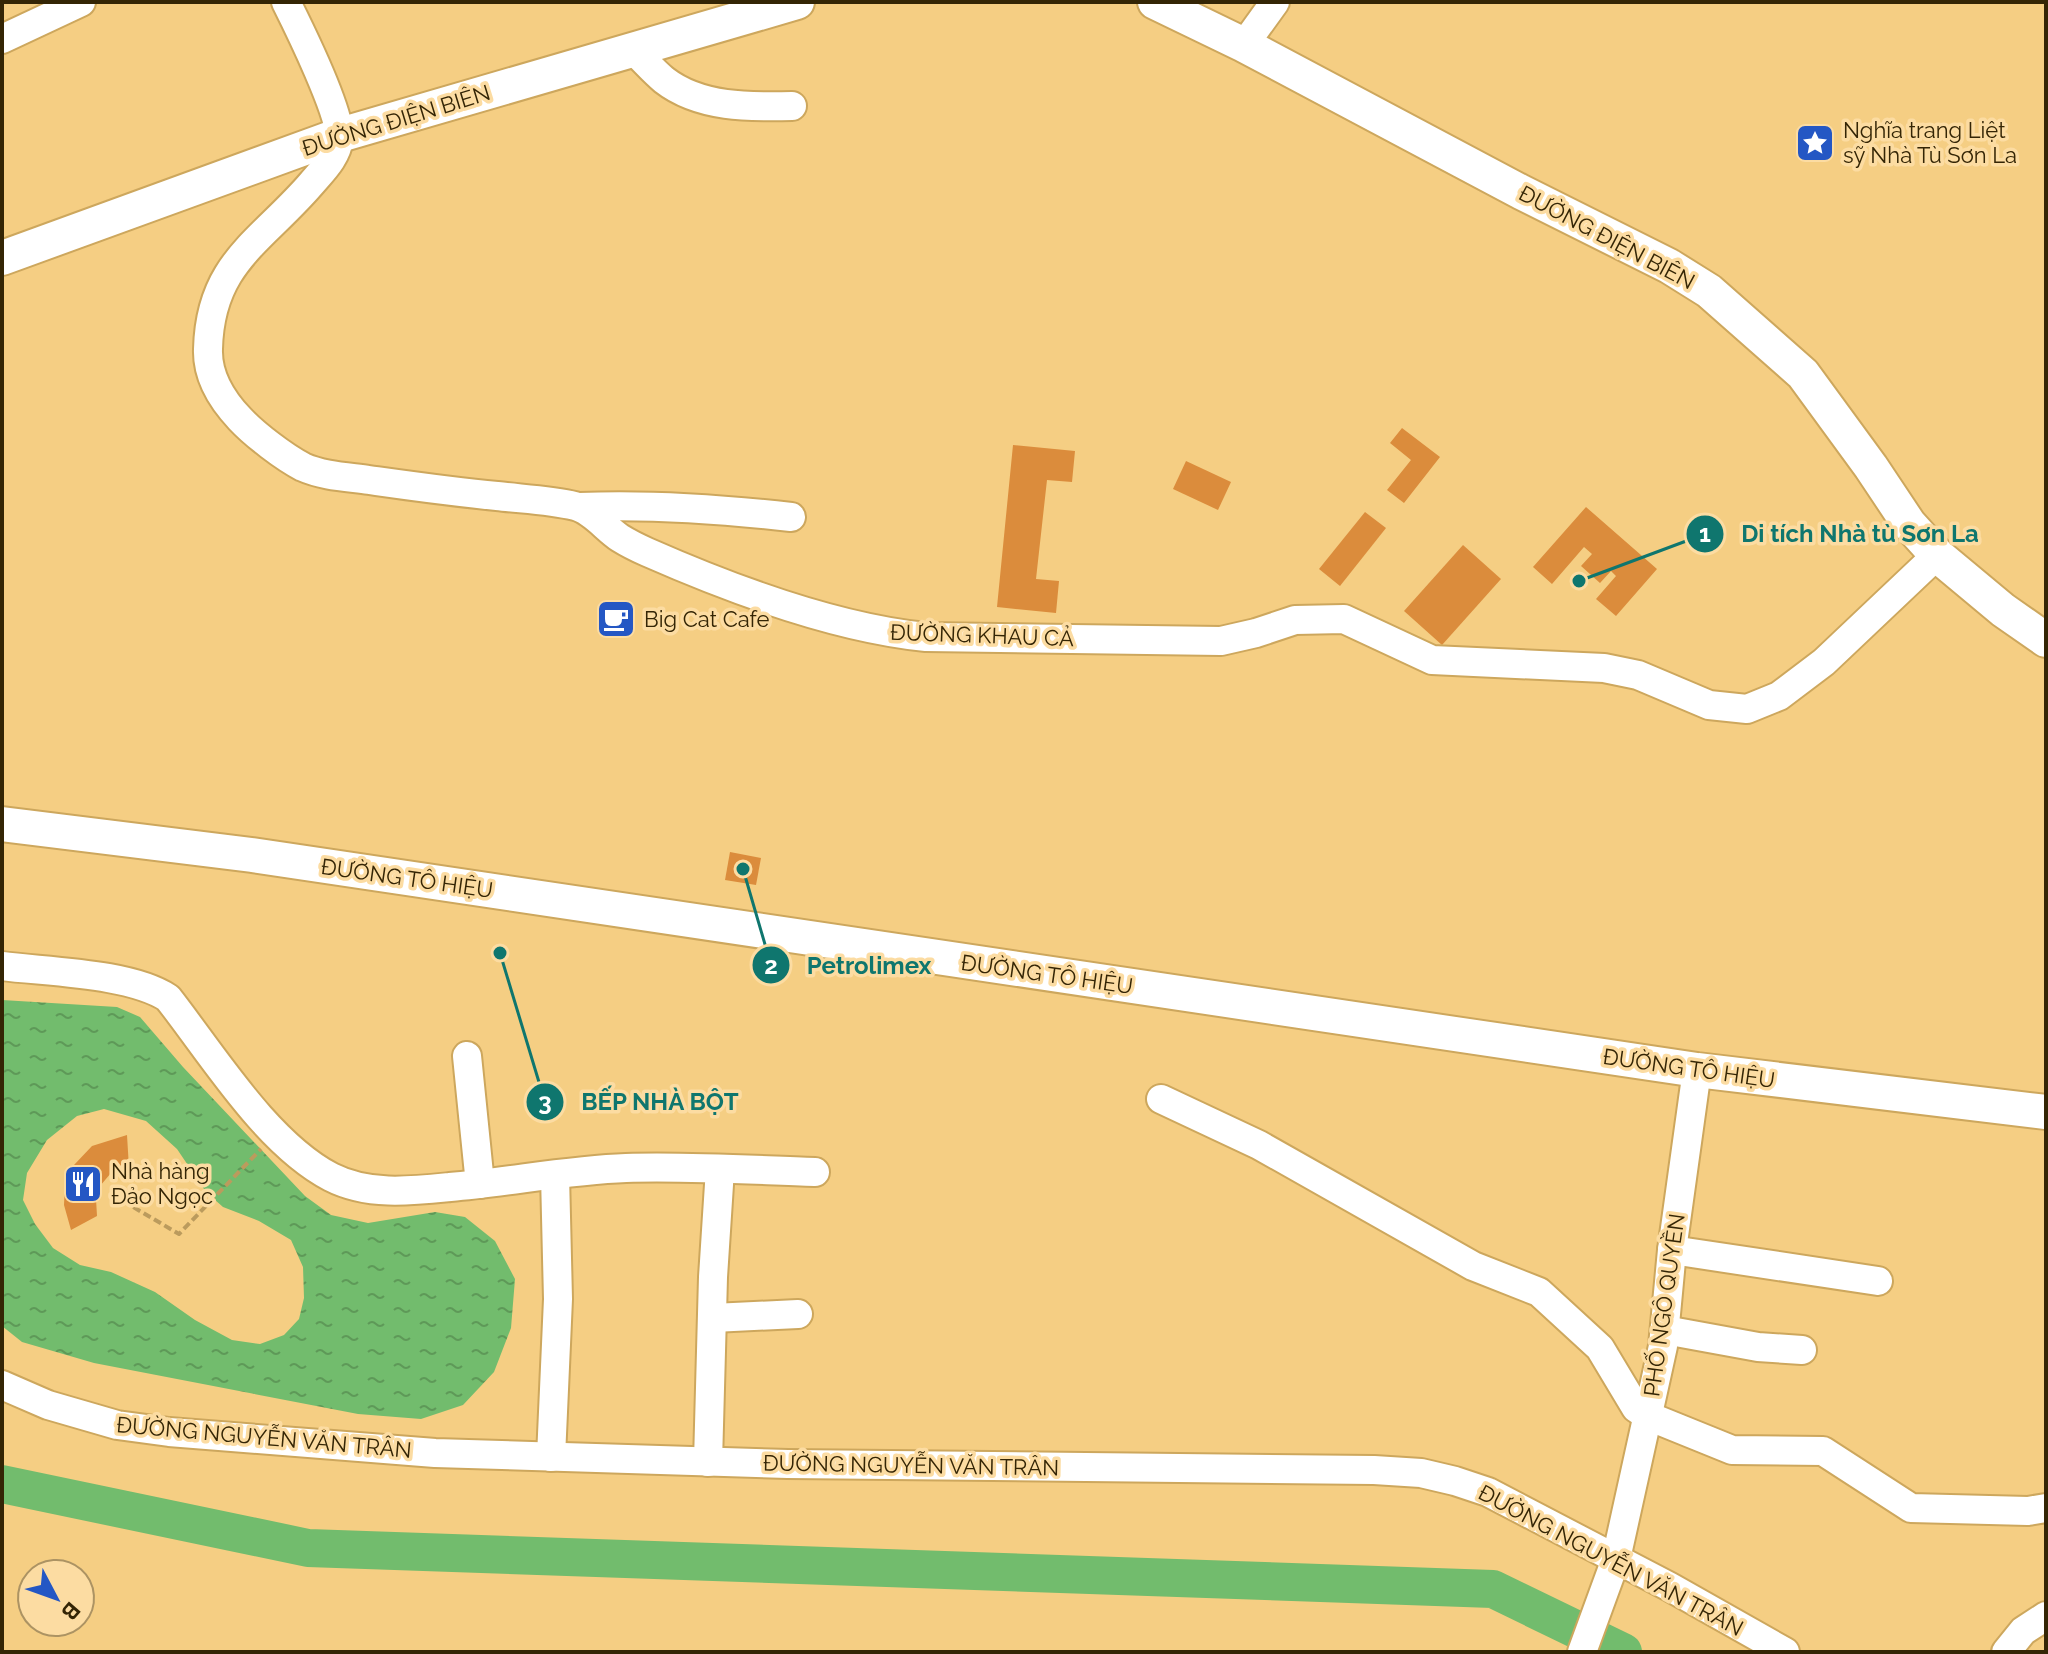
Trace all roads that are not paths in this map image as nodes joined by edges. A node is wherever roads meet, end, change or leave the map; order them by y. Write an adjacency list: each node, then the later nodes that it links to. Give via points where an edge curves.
1 (81, 2): 6 (street)
2 (286, 2): 11 (street)
3 (1275, 2): 8 (street)
4 (1159, 3): 8 (main road, ĐƯỜNG ĐIỆN BIÊN)
5 (783, 4): 9 (main road, ĐƯỜNG ĐIỆN BIÊN)
6 (41, 10): 7 (street)
7 (2, 39)
8 (1244, 45): 15 (main road, ĐƯỜNG ĐIỆN BIÊN, via 1709,291 1803,374 1909,524)
9 (632, 49): 10 (street, via 665,81 700,96 738,108); 11 (main road, ĐƯỜNG ĐIỆN BIÊN)
10 (792, 106)
11 (340, 135): 12 (main road, ĐƯỜNG ĐIỆN BIÊN); 13 (street, via 330,163 241,254 220,286 208,350 228,406 254,432 304,467 328,474)
12 (2, 258)
13 (580, 507): 14 (street, via 638,505); 15 (street, ĐƯỜNG KHAU CẢ, via 645,551 848,625 887,633 1221,641 1295,620 1344,619 1432,660 1604,668 1638,675 1709,705 1747,709 1779,696 1824,662)
14 (791, 517)
15 (1937, 555): 16 (main road, ĐƯỜNG ĐIỆN BIÊN)
16 (2046, 640)
17 (2, 824): 20 (main road, ĐƯỜNG TÔ HIỆU, via 268,858)
18 (2, 966): 26 (street, via 111,979 168,998 261,1116 331,1177 385,1191)
19 (467, 1056): 26 (street)
20 (1697, 1070): 22 (main road, ĐƯỜNG TÔ HIỆU); 27 (street, PHỐ NGÔ QUYỀN)
21 (1161, 1099): 34 (street, via 1259,1145 1473,1266 1539,1292 1600,1348 1636,1408)
22 (2046, 1112)
23 (720, 1169): 24 (street); 25 (street, via 623,1168); 30 (street)
24 (815, 1172)
25 (555, 1175): 26 (street); 35 (street, via 558,1299)
26 (480, 1184)
27 (1672, 1250): 28 (street); 31 (street, PHỐ NGÔ QUYỀN)
28 (1878, 1281)
29 (798, 1314): 30 (street)
30 (713, 1318): 36 (street)
31 (1665, 1330): 32 (street); 34 (street, PHỐ NGÔ QUYỀN)
32 (1802, 1350)
33 (2, 1385): 35 (street, ĐƯỜNG NGUYỄN VĂN TRÂN, via 79,1415 169,1432)
34 (1648, 1416): 37 (street, via 1732,1450 1823,1451 1911,1508); 38 (street, PHỐ NGÔ QUYỀN)
35 (551, 1457): 36 (street, ĐƯỜNG NGUYỄN VĂN TRÂN)
36 (708, 1462): 38 (street, ĐƯỜNG NGUYỄN VĂN TRÂN, via 1421,1473 1488,1492)
37 (2046, 1508)
38 (1611, 1572): 40 (street, PHỐ NGÔ QUYỀN); 41 (street, ĐƯỜNG NGUYỄN VĂN TRÂN)
39 (2042, 1623): 42 (street, via 2023,1631)
40 (1582, 1652)
41 (1785, 1652)
42 (2006, 1652)

